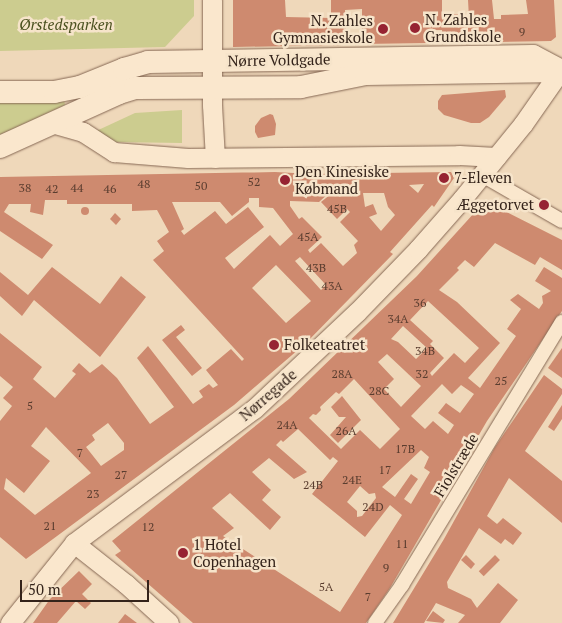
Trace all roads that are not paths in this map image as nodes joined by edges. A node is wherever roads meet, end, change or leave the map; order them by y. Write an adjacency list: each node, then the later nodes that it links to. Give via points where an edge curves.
1 (212, 0): 2 (street)
2 (213, 61): 3 (street, Nørre Voldgade, via 533,56); 4 (street); 5 (street, Nørre Voldgade, via 148,62 80,87 54,92)
3 (561, 70): 4 (street, Nørre Voldgade, via 366,74 302,87); 8 (street, Nørregade)
4 (212, 88): 6 (street, Nørre Voldgade, via 136,88); 9 (street)
5 (0, 92)
6 (52, 123): 7 (street, Nørre Voldgade); 9 (street, via 83,132 114,152)
7 (0, 147)
8 (496, 157): 9 (street); 10 (street, Nørregade)
9 (215, 158)
10 (482, 175): 11 (street); 13 (street, Nørregade, via 418,250 282,384 210,443)
11 (562, 221)
12 (562, 322): 16 (street, Fiolstræde)
13 (74, 544): 14 (street, Nørregade); 15 (street)
14 (10, 623)
15 (169, 623)
16 (375, 623)

